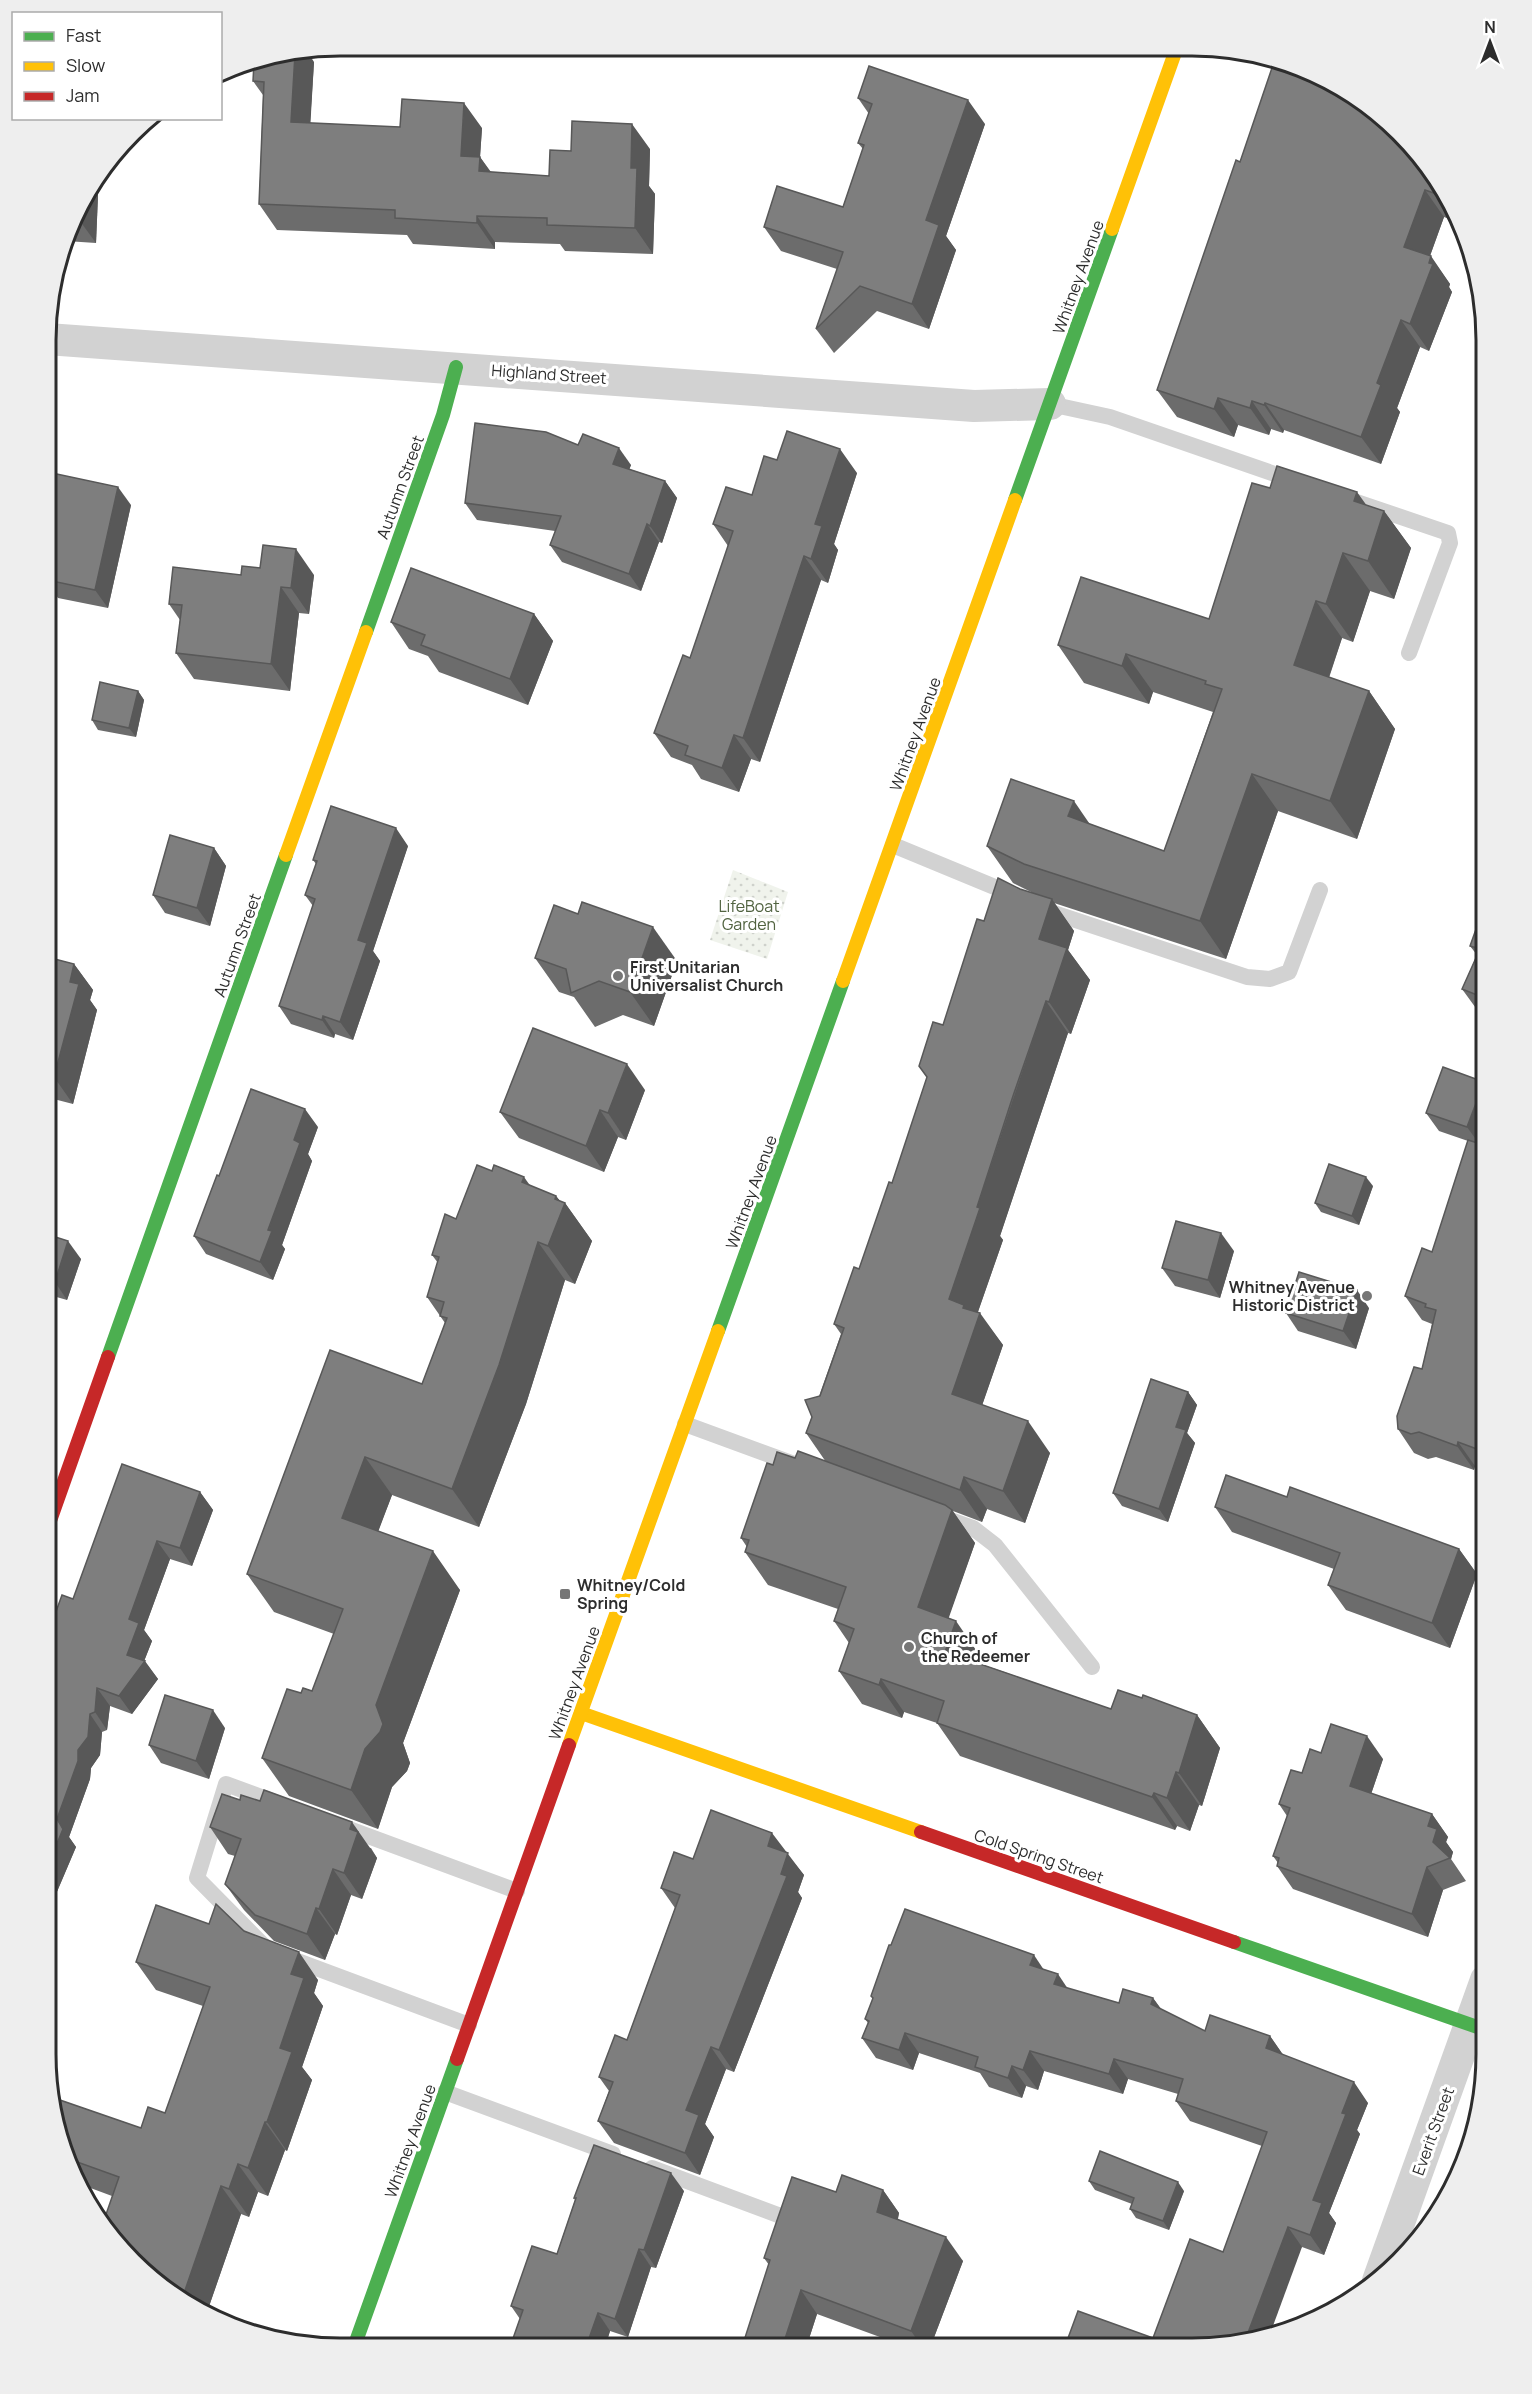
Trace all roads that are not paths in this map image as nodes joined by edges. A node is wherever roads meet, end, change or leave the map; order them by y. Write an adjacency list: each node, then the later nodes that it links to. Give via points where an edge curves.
1 (1174, 56): 4 (main road, Whitney Avenue)
2 (56, 340): 3 (street, Highland Street)
3 (456, 367): 4 (street, Highland Street, via 974,406); 12 (main road, Autumn Street, via 443,416)
4 (1050, 404): 5 (lane, via 1110,417); 8 (main road, Whitney Avenue)
5 (1312, 486)
6 (1335, 494): 7 (lane, via 1448,533 1450,543)
7 (1409, 653)
8 (893, 845): 9 (lane, via 1046,911 1247,977 1270,979 1289,972); 10 (main road, Whitney Avenue)
9 (1320, 890)
10 (685, 1424): 11 (lane); 15 (main road, Whitney Avenue)
11 (808, 1469)
12 (56, 1504)
13 (927, 1512): 14 (lane, via 972,1528 995,1545)
14 (1092, 1667)
15 (581, 1713): 18 (main road, Whitney Avenue); 20 (main road, Cold Spring Street)
16 (291, 1808): 19 (lane, via 226,1784 197,1878 268,1950)
17 (324, 1820): 18 (lane)
18 (517, 1891): 19 (main road, Whitney Avenue)
19 (469, 2025): 22 (main road, Whitney Avenue)
20 (1476, 2026)
21 (1476, 2035): 24 (street, Everit Street)
22 (445, 2092): 23 (lane); 25 (main road, Whitney Avenue)
23 (778, 2215)
24 (1385, 2263)
25 (357, 2338)

